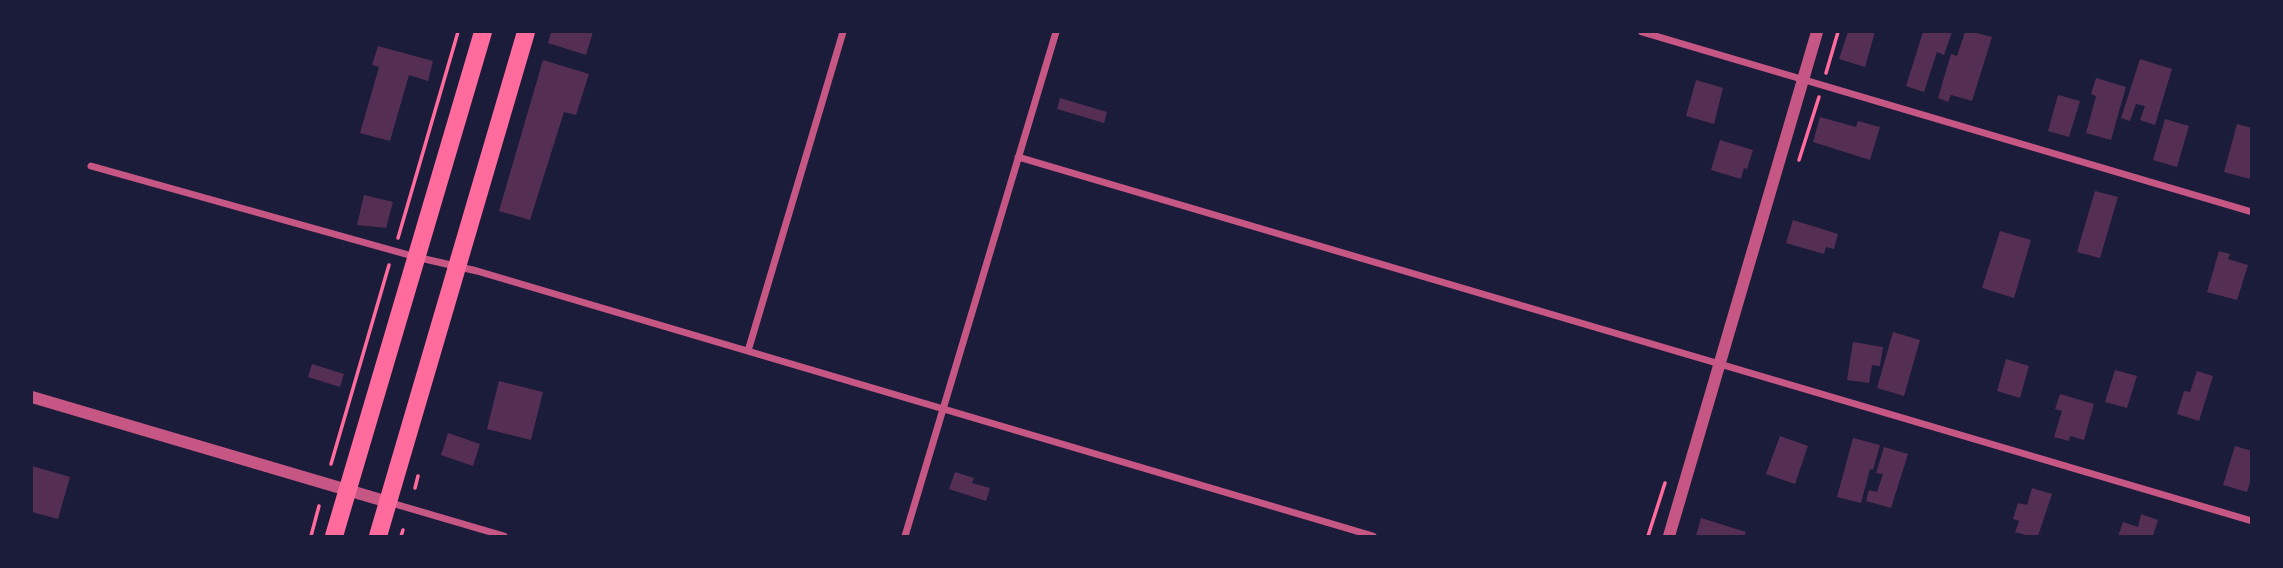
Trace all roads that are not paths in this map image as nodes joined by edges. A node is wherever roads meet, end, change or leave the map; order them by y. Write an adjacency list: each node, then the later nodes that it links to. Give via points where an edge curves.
1 (483, 32): 11 (main road)
2 (526, 32): 12 (main road)
3 (843, 32): 13 (street)
4 (1056, 32): 8 (street)
5 (1642, 32): 7 (street)
6 (1817, 32): 7 (street)
7 (1804, 79): 10 (street); 14 (street)
8 (1018, 157): 14 (street); 16 (street)
9 (91, 166): 11 (street)
10 (2252, 212)
11 (416, 257): 12 (street); 17 (main road)
12 (457, 265): 13 (street); 18 (main road)
13 (748, 351): 16 (street)
14 (1720, 365): 19 (street); 25 (street)
15 (32, 397): 17 (street)
16 (943, 409): 23 (street); 24 (street)
17 (347, 490): 18 (street); 20 (main road)
18 (388, 502): 21 (main road); 22 (street)
19 (2252, 521)
20 (334, 537)
21 (377, 537)
22 (504, 537)
23 (905, 537)
24 (1373, 537)
25 (1669, 537)

